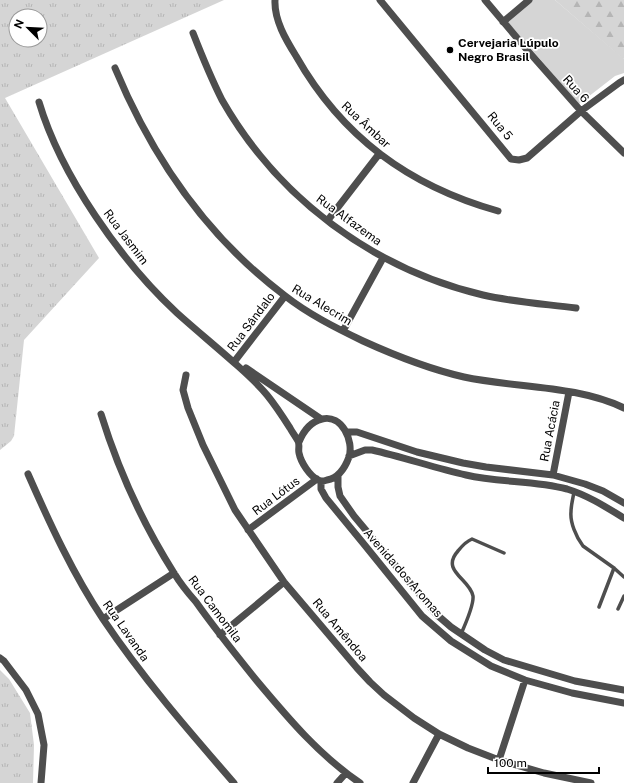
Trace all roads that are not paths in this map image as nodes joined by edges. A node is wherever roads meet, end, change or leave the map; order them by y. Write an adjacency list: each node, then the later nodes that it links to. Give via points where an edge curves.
1 (275, 0): 12 (street, Rua Âmbar, via 278,19 286,40 314,86 346,124)
2 (380, 0): 10 (street, Rua 5, via 512,158 527,158)
3 (485, 0): 5 (street, Rua 6)
4 (529, 0): 5 (street)
5 (503, 22): 10 (street, Rua 6)
6 (193, 33): 14 (street, Rua Alfazema, via 222,100 257,151 291,189)
7 (115, 68): 16 (street, Rua Alecrim, via 142,127 174,180 212,229)
8 (624, 80): 10 (street, Rua 5)
9 (39, 102): 19 (street, Rua Jasmim, via 45,122 71,176 110,236 156,292 202,336)
10 (581, 112): 11 (street, Rua 6)
11 (624, 153)
12 (379, 154): 13 (street, Rua Âmbar, via 416,179 455,197); 14 (street)
13 (498, 211)
14 (328, 220): 15 (street, Rua Alfazema)
15 (383, 258): 17 (street, Rua Alfazema, via 435,281 484,295); 18 (street)
16 (285, 296): 18 (street, Rua Alecrim); 19 (street, Rua Sândalo)
17 (576, 308)
18 (343, 331): 21 (street, Rua Alecrim, via 408,360 436,369 488,381)
19 (233, 360): 24 (street); 26 (street, via 267,395)
20 (186, 375): 35 (street, Rua Amêndoa, via 183,390 188,408 224,490)
21 (569, 392): 22 (street, Rua Alecrim); 29 (street, Rua Acácia)
22 (624, 408)
23 (102, 414): 38 (street, Rua Camomila, via 110,444 128,486)
24 (321, 419): 25 (street, via 335,421); 26 (street, via 307,428)
25 (346, 432): 27 (street); 29 (street, via 357,432 417,452 463,463)
26 (299, 442): 31 (street, via 299,453 305,467)
27 (349, 456): 30 (street); 32 (street, via 372,450 467,476 550,486)
28 (28, 474): 44 (street, Rua Lavanda, via 65,553)
29 (553, 475): 33 (street, via 603,491)
30 (338, 476): 31 (street, via 330,480); 45 (street, Avenida dos Aromas, via 340,496 354,516 436,614)
31 (319, 480): 35 (street, Rua Lótus); 48 (street, Avenida dos Aromas, via 326,498 422,616 470,654)
32 (574, 492): 34 (street, via 589,497); 37 (lane, via 570,511 579,541)
33 (624, 503)
34 (624, 518)
35 (248, 530): 40 (street, Rua Amêndoa)
36 (504, 553): 45 (lane, via 472,539 466,541 455,555 452,563 454,570 473,597)
37 (614, 568): 39 (lane); 42 (lane)
38 (174, 573): 44 (street); 46 (street, Rua Camomila)
39 (624, 577)
40 (284, 582): 46 (street); 51 (street, Rua Amêndoa, via 375,686 399,707)
41 (624, 596): 43 (lane)
42 (599, 607)
43 (618, 609)
44 (103, 619): 55 (street, Rua Lavanda, via 134,663)
45 (461, 634): 49 (street, Avenida dos Aromas, via 504,660 575,681)
46 (220, 635): 53 (street, Rua Camomila, via 291,722)
47 (0, 658): 54 (street, via 26,690 38,714 44,745)
48 (525, 680): 50 (street, Avenida dos Aromas, via 572,693); 52 (street)
49 (624, 690)
50 (624, 703)
51 (439, 734): 52 (street, Rua Amêndoa); 58 (street)
52 (499, 760): 59 (street, Rua Amêndoa)
53 (346, 773): 56 (street); 57 (street, Rua Camomila)
54 (41, 783)
55 (234, 783)
56 (337, 783)
57 (360, 783)
58 (413, 783)
59 (591, 783)

